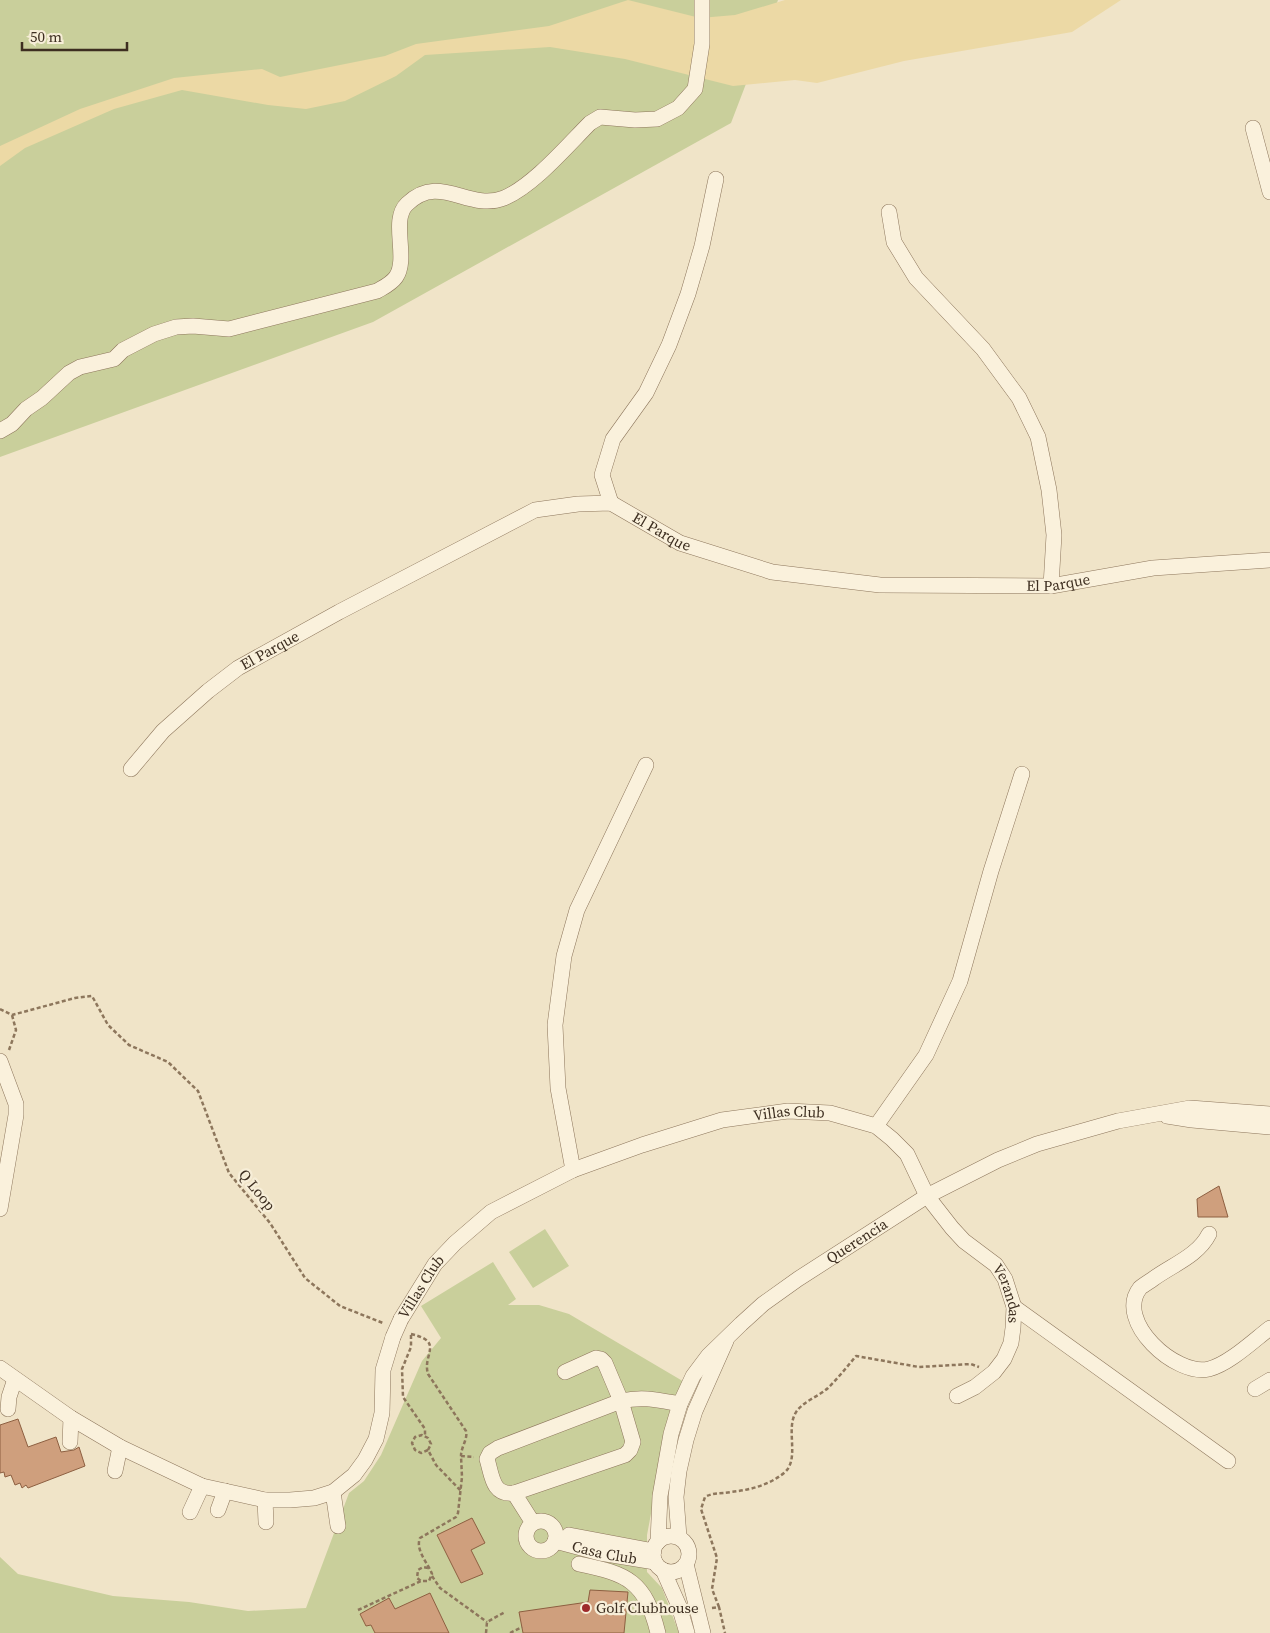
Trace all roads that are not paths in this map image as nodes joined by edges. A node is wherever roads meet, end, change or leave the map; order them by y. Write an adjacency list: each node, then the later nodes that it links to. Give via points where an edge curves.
1 (702, 0): 6 (street, via 702,44 695,89 678,108 657,119 600,117 526,185 504,198 485,202 446,192 429,190 419,194 405,205 400,217 400,268 395,278 377,291 230,329 176,327 154,334 123,350 114,359 69,373)
2 (1253, 128): 4 (street)
3 (716, 179): 7 (street, via 702,246 669,345 646,393 613,439 604,466 602,475)
4 (1270, 192)
5 (890, 212): 9 (street, via 894,242 916,278 983,349 1018,398 1038,437 1050,490 1054,536)
6 (0, 431)
7 (611, 503): 9 (street, El Parque, via 680,543 772,572 880,585); 11 (street, El Parque, via 536,510 339,612 238,668 164,730)
8 (1270, 560): 9 (street, El Parque, via 1153,568)
9 (1051, 586)
10 (646, 764): 18 (street, via 577,910 564,956 555,1025 558,1088)
11 (131, 769)
12 (1022, 774): 16 (street, via 960,981 926,1055)
13 (2, 1064): 20 (street, via 16,1104 16,1115)
14 (1161, 1114): 15 (street, Querencia, via 1190,1108); 17 (street); 19 (street, Querencia, via 1109,1124 1037,1144)
15 (1270, 1114)
16 (876, 1126): 18 (street, Villas Club, via 830,1113 788,1111 722,1120); 19 (street, Villas Club, via 907,1154)
17 (1270, 1127)
18 (573, 1170): 41 (street, Villas Club, via 491,1212 455,1242 435,1264 397,1328 383,1370 382,1413 376,1439 354,1475)
19 (927, 1196): 22 (street, Verandas, via 964,1241 996,1265 1005,1279); 24 (street, Querencia, via 798,1279 763,1304)
20 (0, 1209)
21 (1209, 1234): 23 (street, via 1204,1244 1192,1254 1140,1288 1134,1304 1137,1322 1147,1339 1168,1357 1190,1368 1208,1369 1227,1360)
22 (1014, 1307): 30 (street, Verandas, via 1011,1343 1004,1359 975,1387); 37 (street)
23 (1270, 1328)
24 (727, 1338): 32 (street, Querencia, via 693,1376); 50 (street, Querencia, via 686,1440 676,1497)
25 (0, 1368): 27 (street, Villas Club)
26 (565, 1372): 31 (street, via 596,1358 601,1359 609,1368)
27 (15, 1379): 33 (street); 34 (street, Villas Club)
28 (1270, 1380): 29 (street)
29 (1256, 1390)
30 (957, 1396)
31 (621, 1401): 32 (street, via 636,1397); 42 (street, via 632,1442 630,1450); 42 (street, via 490,1453 487,1458 499,1491)
32 (680, 1404): 51 (street, Querencia, via 664,1468)
33 (8, 1409)
34 (71, 1418): 35 (street); 36 (street, Villas Club)
35 (70, 1442)
36 (120, 1447): 38 (street); 39 (street, Villas Club)
37 (1228, 1461)
38 (115, 1471)
39 (202, 1486): 40 (street, Villas Club); 45 (street)
40 (225, 1491): 43 (street, Villas Club); 44 (street)
41 (333, 1492): 43 (street, Villas Club, via 314,1498); 48 (street)
42 (514, 1493): 47 (street)
43 (265, 1500): 46 (street)
44 (218, 1510)
45 (190, 1512)
46 (266, 1522)
47 (533, 1523): 49 (street, via 551,1524); 49 (street, via 526,1535 536,1550 549,1548)
48 (338, 1526)
49 (555, 1536): 51 (street, Casa Club, via 594,1541)
50 (679, 1538): 51 (street, via 664,1538); 53 (street, via 690,1552)
51 (658, 1556): 53 (street, via 676,1572); 55 (street, Querencia)
52 (579, 1564): 54 (street, via 624,1576 633,1583 650,1609)
53 (686, 1564): 56 (street)
54 (658, 1633)
55 (687, 1633)
56 (704, 1633)

